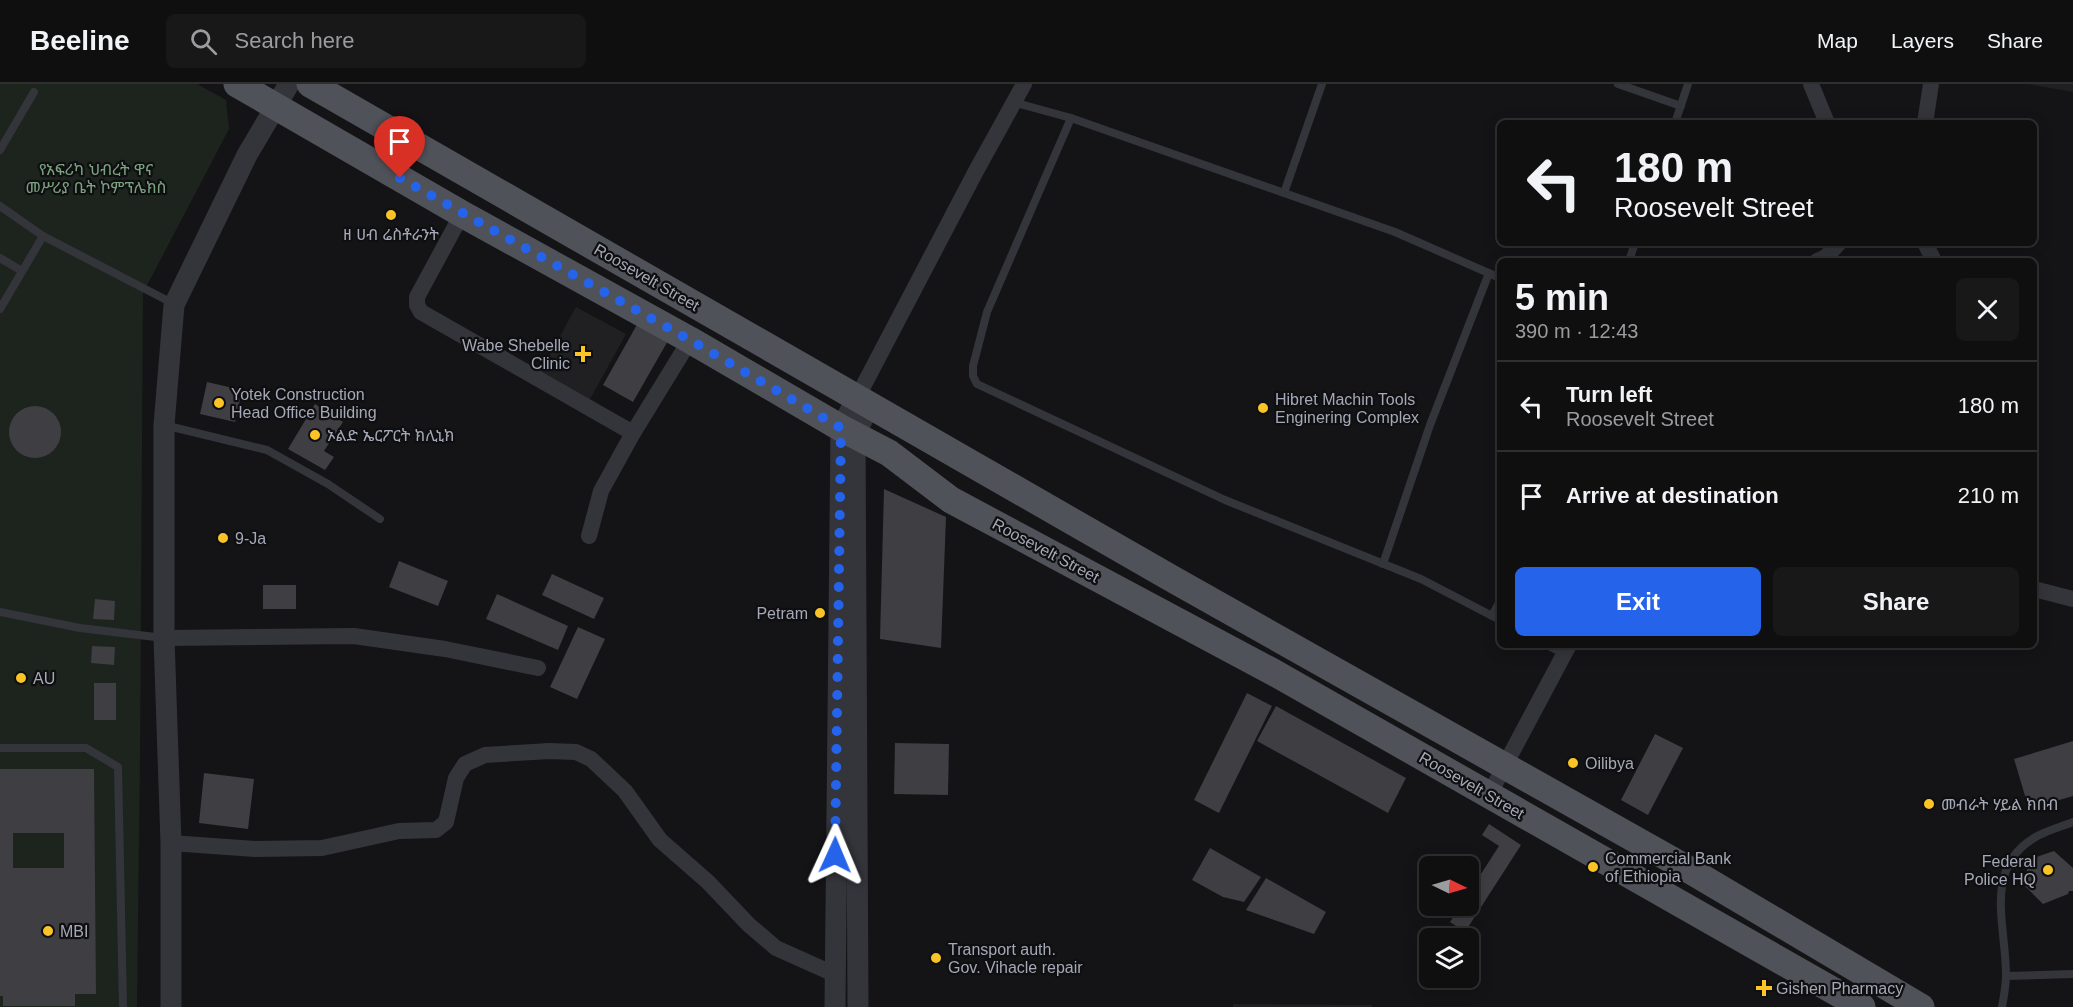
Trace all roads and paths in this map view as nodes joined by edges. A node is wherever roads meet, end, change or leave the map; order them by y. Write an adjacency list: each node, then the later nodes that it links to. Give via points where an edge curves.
1 (237, 84): 10 (main road, Roosevelt Street)
2 (310, 84): 22 (main road, Roosevelt Street)
3 (1024, 84): 11 (street)
4 (1322, 84): 18 (lane)
5 (1618, 84): 12 (lane)
6 (1688, 84): 12 (lane)
7 (1811, 84): 15 (street)
8 (1931, 84): 16 (street)
9 (34, 92): 17 (lane)
10 (282, 95): 20 (main road, Roosevelt Street); 30 (street, via 247,155)
11 (1013, 102): 13 (lane); 33 (street)
12 (1681, 106): 14 (lane)
13 (1071, 118): 18 (lane); 39 (lane, via 987,312 973,366 977,384 1225,500)
14 (1676, 120)
15 (1826, 120)
16 (1925, 120)
17 (0, 150)
18 (1284, 193): 27 (lane, via 1395,232)
19 (0, 206): 21 (lane)
20 (462, 214): 28 (main road, Roosevelt Street); 36 (street, via 417,297 422,312)
21 (43, 236): 26 (lane); 30 (lane)
22 (592, 246): 28 (main road); 33 (main road, Roosevelt Street)
23 (1836, 246): 25 (street)
24 (0, 258): 26 (lane)
25 (1822, 258)
26 (22, 271): 31 (lane)
27 (1489, 273): 29 (lane); 39 (lane, via 1430,425)
28 (574, 275): 32 (main road, Roosevelt Street)
29 (1497, 277)
30 (174, 304): 34 (street)
31 (0, 309)
32 (690, 340): 35 (main road, Roosevelt Street); 36 (street)
33 (864, 401): 35 (street); 48 (main road, Roosevelt Street)
34 (164, 425): 37 (lane, via 267,450); 44 (street)
35 (848, 431): 49 (main road, Roosevelt Street, via 889,453 951,500 1273,672); 54 (street); 60 (street)
36 (633, 433): 38 (street, via 602,491)
37 (380, 519)
38 (589, 536)
39 (1383, 564): 43 (lane)
40 (2037, 590): 41 (street)
41 (2073, 599)
42 (0, 612): 44 (lane, via 80,628)
43 (1496, 618)
44 (164, 638): 46 (street, via 354,636); 51 (street)
45 (1567, 650): 48 (street)
46 (538, 668)
47 (0, 748): 57 (lane, via 86,748 117,767)
48 (1504, 765): 49 (street); 52 (main road, Roosevelt Street)
49 (1490, 795): 53 (main road, Roosevelt Street)
50 (2073, 822): 56 (lane, via 2034,837 2015,853 2005,869 2000,888)
51 (171, 843): 54 (street, via 255,849 322,848 399,831 436,830 446,822 456,778 465,764 485,755 576,752 591,759 625,791 660,840 708,882 749,926 776,948); 58 (street)
52 (1686, 868): 53 (main road); 62 (main road, Roosevelt Street)
53 (1670, 896): 61 (main road, Roosevelt Street)
54 (834, 974): 59 (street)
55 (2073, 974): 56 (lane)
56 (2006, 976): 63 (lane)
57 (123, 1007)
58 (171, 1007)
59 (835, 1007)
60 (858, 1007)
61 (1862, 1007)
62 (1921, 1007)
63 (2002, 1007)

